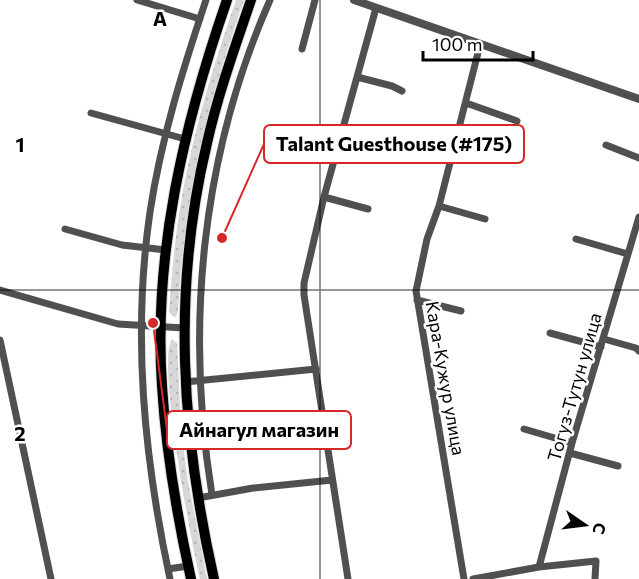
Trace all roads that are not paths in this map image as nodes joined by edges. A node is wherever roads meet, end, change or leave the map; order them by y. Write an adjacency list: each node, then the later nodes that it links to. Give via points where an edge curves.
1 (137, 0): 9 (street)
2 (206, 0): 9 (street)
3 (228, 0): 19 (main road)
4 (251, 0): 37 (main road, via 206,144 191,226)
5 (270, 0): 44 (street, via 240,80 213,188 200,292)
6 (315, 0): 11 (street)
7 (354, 0): 8 (street)
8 (376, 8): 10 (street); 12 (street)
9 (200, 19): 18 (street)
10 (480, 45): 14 (street); 15 (street, Кара-Кужур улица)
11 (302, 49)
12 (357, 77): 13 (street); 22 (street)
13 (402, 91)
14 (639, 99)
15 (466, 103): 17 (street); 23 (street, Кара-Кужур улица)
16 (91, 113): 18 (street)
17 (518, 122)
18 (165, 135): 19 (street); 29 (street)
19 (185, 139): 30 (main road)
20 (606, 145): 21 (street)
21 (639, 158)
22 (324, 197): 24 (street); 43 (street, via 304,283)
23 (438, 206): 25 (street); 33 (street, Кара-Кужур улица, via 416,284)
24 (368, 209)
25 (485, 219)
26 (639, 220): 31 (street, Тогуз-Тутун улица)
27 (65, 229): 29 (street)
28 (576, 239): 31 (street)
29 (146, 249): 30 (street); 35 (street)
30 (166, 250): 36 (main road)
31 (628, 254): 39 (street, Тогуз-Тутун улица)
32 (0, 290): 35 (street, via 118,324)
33 (417, 300): 34 (street); 61 (street, Кара-Кужур улица)
34 (461, 311)
35 (141, 325): 36 (street); 55 (street, via 146,435)
36 (162, 327): 37 (street); 53 (main road, via 166,439)
37 (184, 328): 45 (main road)
38 (550, 333): 41 (street)
39 (604, 339): 41 (street, Тогуз-Тутун улица); 42 (street)
40 (0, 340): 56 (street)
41 (601, 347): 47 (street, Тогуз-Тутун улица)
42 (639, 351)
43 (316, 369): 44 (street); 50 (street)
44 (200, 381): 45 (street); 51 (street)
45 (185, 382): 52 (main road)
46 (524, 429): 47 (street)
47 (572, 443): 48 (street, Тогуз-Тутун улица)
48 (570, 453): 49 (street); 54 (street, Тогуз-Тутун улица)
49 (618, 466)
50 (333, 480): 51 (street); 60 (street)
51 (212, 495): 52 (street)
52 (198, 498): 59 (main road)
53 (188, 566): 55 (street); 58 (main road)
54 (539, 567): 62 (street); 63 (street, via 596,561)
55 (168, 569): 57 (street)
56 (51, 579)
57 (170, 579)
58 (191, 579)
59 (214, 579)
60 (348, 579)
61 (464, 579)
62 (473, 579)
63 (596, 579)

